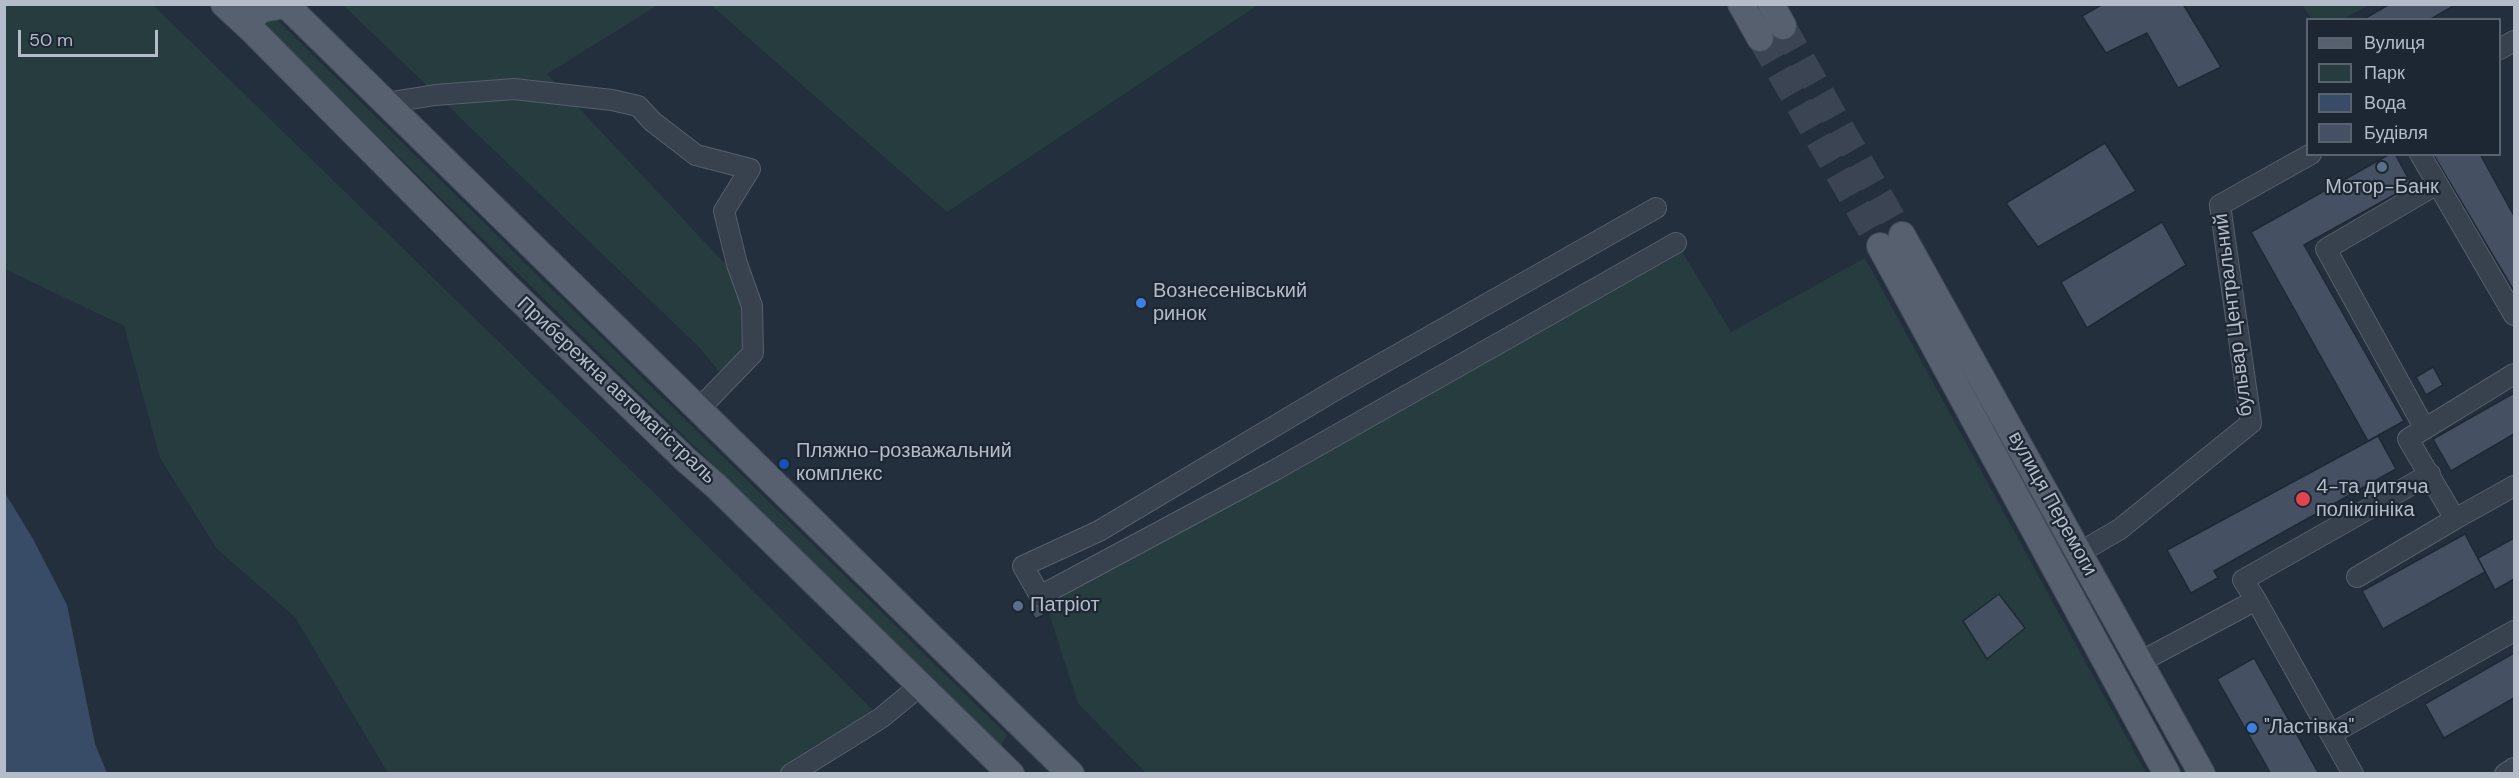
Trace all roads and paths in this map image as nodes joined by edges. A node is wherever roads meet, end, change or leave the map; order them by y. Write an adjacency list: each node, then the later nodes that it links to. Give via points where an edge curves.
1 (247, 4): 3 (main road, via 243,9)
2 (1741, 4): 6 (main road)
3 (224, 5): 5 (main road, Прибережна автомагістраль)
4 (285, 5): 5 (main road, via 262,9 251,18); 9 (main road)
5 (252, 30): 30 (main road, Прибережна автомагістраль, via 506,286)
6 (1760, 38)
7 (2514, 41): 8 (street)
8 (2501, 49)
9 (386, 104): 17 (main road); 17 (street, via 435,95 514,89 612,100 638,106 696,155 750,169 724,211 752,306 753,353)
10 (2307, 156): 22 (street, бульвар Центральний, via 2220,205 2251,423 2120,528)
11 (2421, 156): 12 (street)
12 (2437, 184): 15 (street); 18 (street, via 2326,249)
13 (1656, 208): 14 (street, via 1337,389 1099,531 1023,566 1040,596 1275,470)
14 (1676, 243)
15 (2514, 315)
16 (2514, 374): 18 (street)
17 (699, 409): 31 (main road)
18 (2425, 429): 19 (street, via 2408,439)
19 (2430, 474): 21 (street); 26 (street, via 2243,580)
20 (2514, 486): 21 (street)
21 (2455, 519): 24 (street)
22 (2079, 553): 23 (main road, via 2077,572 2069,575); 23 (main road, вулиця Перемоги, via 1891,241); 25 (main road, вулиця Перемоги)
23 (2053, 565): 27 (main road, вулиця Перемоги)
24 (2357, 577)
25 (2099, 589): 27 (main road, via 2082,587); 29 (main road, вулиця Перемоги)
26 (2256, 600): 29 (street); 32 (street)
27 (2074, 603): 37 (main road, вулиця Перемоги)
28 (2514, 631): 32 (street)
29 (2140, 662): 38 (main road, вулиця Перемоги)
30 (921, 685): 34 (main road, Прибережна автомагістраль); 35 (street, via 881,718)
31 (1014, 718): 34 (main road, via 1032,748 1026,759); 36 (main road)
32 (2331, 734): 39 (street)
33 (2514, 768): 40 (street)
34 (1006, 769)
35 (791, 774)
36 (1071, 774)
37 (2167, 774)
38 (2202, 774)
39 (2354, 774)
40 (2505, 774)

